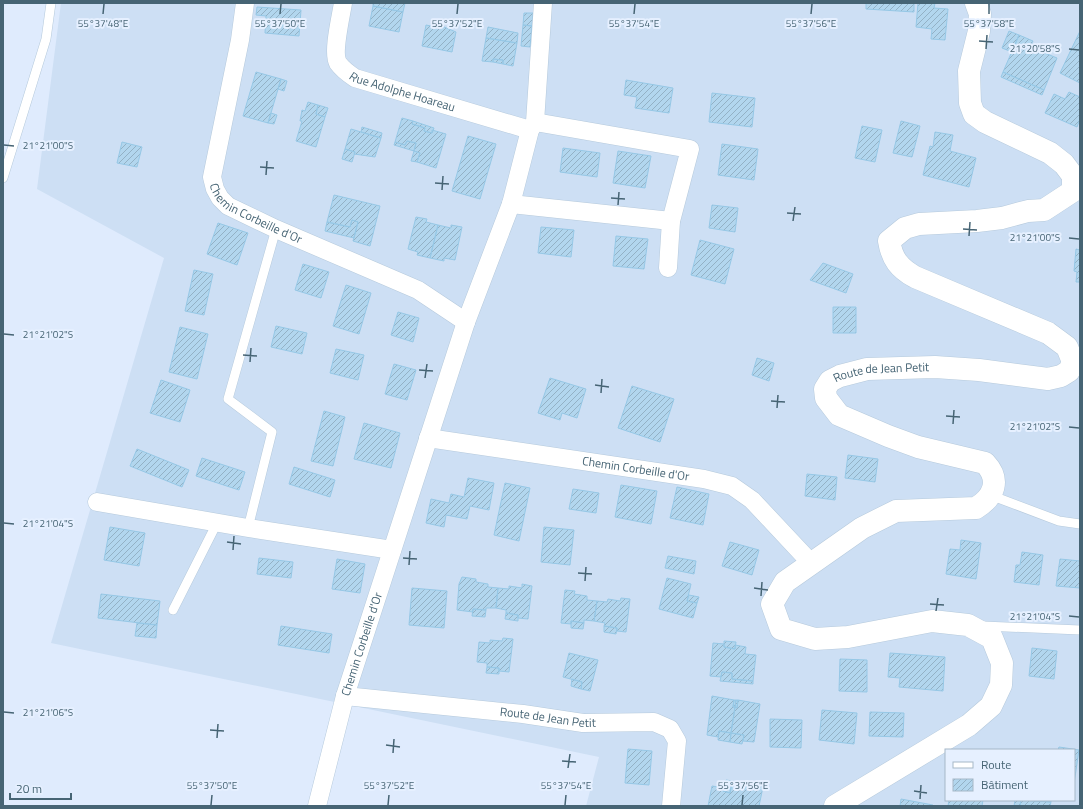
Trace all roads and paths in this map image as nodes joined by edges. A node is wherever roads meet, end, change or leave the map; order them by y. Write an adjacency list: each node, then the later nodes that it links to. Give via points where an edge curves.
1 (51, 3): 8 (lane, via 46,38)
2 (245, 3): 11 (street, Chemin Corbeille d'Or, via 240,40 212,176 215,189 228,206)
3 (342, 3): 6 (street, Rue Adolphe Hoareau, via 336,54 344,70 355,78)
4 (543, 3): 6 (street, Chemin Corbeille d'Or)
5 (976, 3): 7 (street, Route de Jean Petit, via 980,14 979,31 969,71 970,103 974,114 985,122 1050,153)
6 (532, 126): 9 (street, Chemin Corbeille d'Or); 10 (street, Rue Adolphe Hoareau, via 690,149)
7 (1077, 176): 15 (street, Route de Jean Petit, via 1073,191 1044,210 977,221 919,224 905,228 889,241 897,264 905,272 1048,333 1058,340 1071,354 1073,362 1069,371 1048,379 935,367 867,369 840,376 830,381 826,389 826,398 839,414 918,447 985,463 995,478)
8 (3, 178)
9 (511, 204): 10 (street); 13 (street, Chemin Corbeille d'Or)
10 (670, 221): 12 (street)
11 (276, 229): 13 (street, Chemin Corbeille d'Or, via 418,290); 19 (lane, via 228,400 272,432)
12 (668, 268)
13 (466, 322): 14 (street, Chemin Corbeille d'Or)
14 (428, 438): 20 (street, Chemin Corbeille d'Or); 21 (street, Chemin Corbeille d'Or, via 704,479 732,486 752,500)
15 (990, 495): 18 (lane, via 1059,521); 21 (street, via 985,503 976,508 896,511 862,528)
16 (97, 502): 17 (street)
17 (217, 523): 19 (street); 22 (lane)
18 (1080, 524)
19 (248, 528): 20 (street)
20 (392, 550): 25 (street, Chemin Corbeille d'Or)
21 (811, 564): 23 (street, via 785,582 772,604 781,629 815,639 848,637 932,621)
22 (173, 610)
23 (968, 626): 24 (lane); 28 (street, via 992,638 1002,662 1001,685 991,706 969,725)
24 (1080, 630)
25 (345, 696): 26 (street, Chemin Corbeille d'Or); 27 (street, Route de Jean Petit, via 524,714 583,723 654,722 670,729 677,741)
26 (317, 806)
27 (671, 806)
28 (835, 806)

